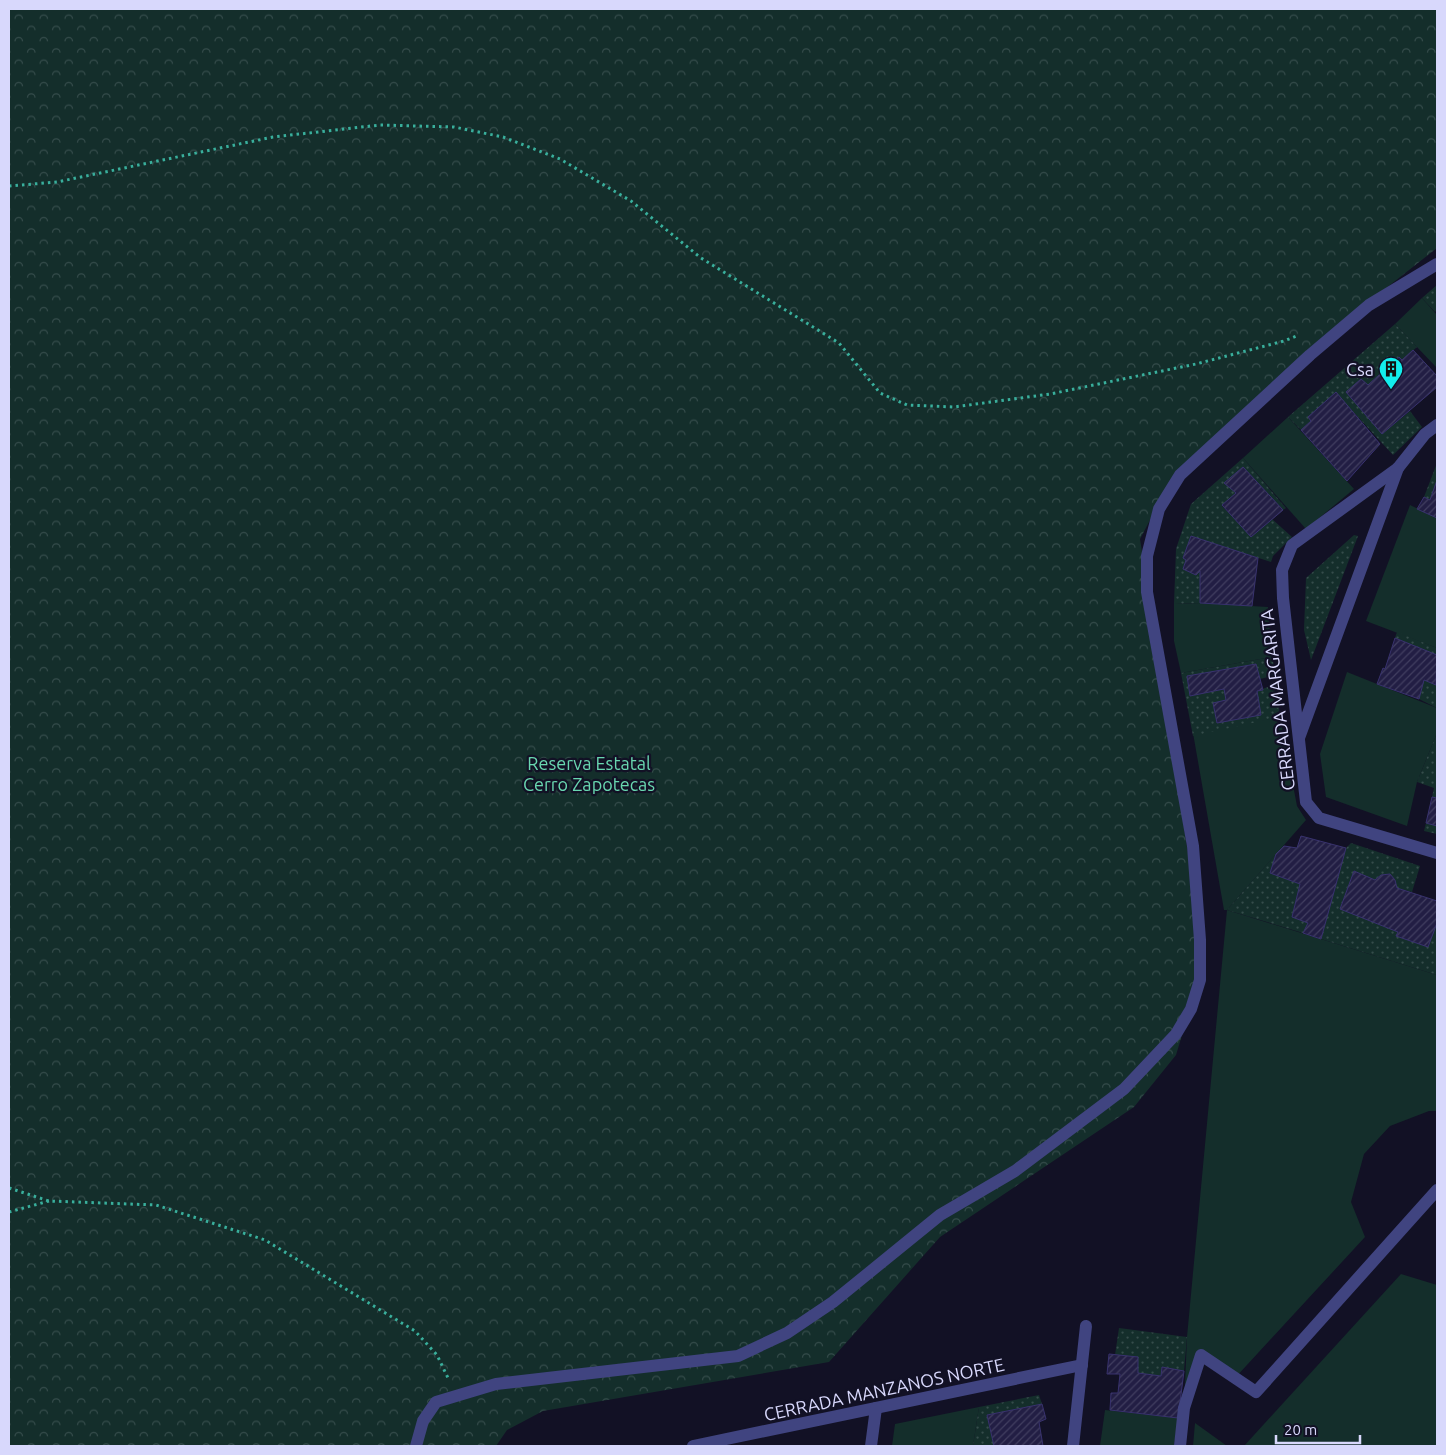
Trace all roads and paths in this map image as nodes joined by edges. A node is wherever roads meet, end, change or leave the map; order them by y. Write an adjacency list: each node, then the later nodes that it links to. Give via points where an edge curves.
1 (9, 186): 3 (path, via 57,182 273,137 380,125 454,127 503,137 560,159 631,201 702,258 838,343 880,393 907,405 954,407 1050,394 1196,364)
2 (1437, 264): 14 (street, via 1369,305 1310,355 1180,475 1159,509 1147,556 1147,592 1193,846 1200,940 1200,980 1191,1009 1176,1034 1124,1089 1015,1171 940,1215 833,1302 787,1333 738,1356 496,1384)
3 (1301, 334)
4 (1437, 425): 5 (street, via 1425,434)
5 (1398, 468): 6 (street); 6 (street, CERRADA MARGARITA, via 1292,545 1282,570)
6 (1298, 740): 7 (street, CERRADA MARGARITA, via 1306,802 1319,818)
7 (1437, 853)
8 (9, 1188): 10 (path)
9 (1437, 1190): 20 (street, via 1256,1392 1201,1355 1184,1408)
10 (49, 1201): 11 (path); 14 (path, via 156,1205 265,1240 415,1331 437,1355)
11 (9, 1212)
12 (1086, 1326): 13 (street)
13 (1082, 1365): 15 (street, CERRADA MANZANOS NORTE); 19 (street)
14 (456, 1396): 16 (street, via 436,1402 422,1421)
15 (876, 1408): 17 (street, CERRADA MANZANOS NORTE); 18 (street)
16 (416, 1446)
17 (693, 1446)
18 (871, 1446)
19 (1073, 1446)
20 (1180, 1446)

